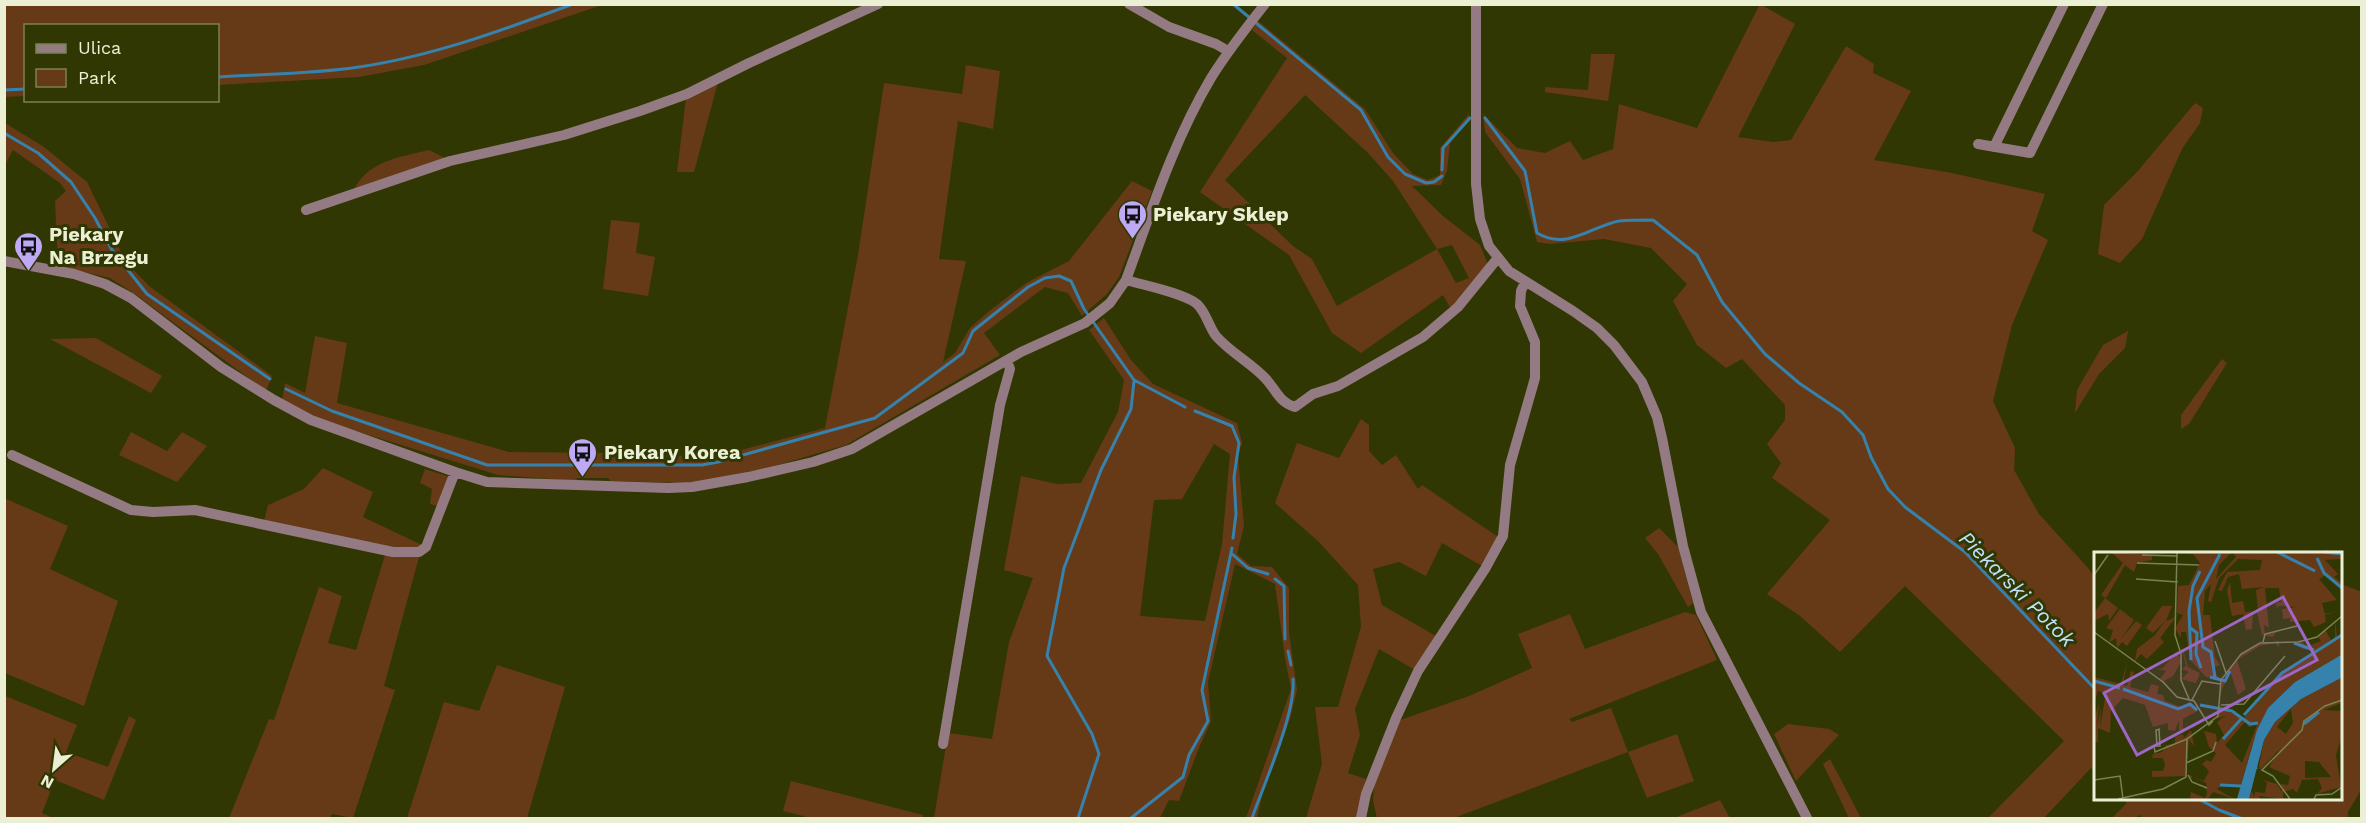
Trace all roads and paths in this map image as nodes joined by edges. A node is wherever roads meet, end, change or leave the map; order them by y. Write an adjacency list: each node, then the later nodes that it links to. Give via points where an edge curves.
1 (878, 4): 10 (street, via 687,94 640,111 564,135 450,161)
2 (1129, 4): 7 (street, via 1169,27)
3 (1265, 4): 7 (street)
4 (1476, 4): 11 (street, via 1476,184 1489,246)
5 (2064, 4): 9 (street)
6 (2103, 4): 9 (street, via 2030,153)
7 (1228, 51): 13 (street, via 1182,134)
8 (1978, 144): 9 (street)
9 (1994, 147)
10 (306, 210)
11 (1497, 259): 13 (street, via 1458,307 1423,337 1295,407 1282,401 1266,379 1221,341 1194,302); 14 (street)
12 (4, 261): 17 (street, via 95,279 131,298 229,372 311,420)
13 (1126, 280): 15 (street, via 1119,293 1085,323)
14 (1525, 282): 19 (street, via 1520,306 1535,342 1535,378 1510,465 1503,536 1418,671 1366,794); 20 (street, via 1597,328 1641,382 1657,417 1683,546 1701,612)
15 (1007, 360): 17 (street, via 852,449 748,477 692,488 668,488 487,482); 18 (street, via 1010,369 1000,405)
16 (12, 455): 17 (street, via 131,510 195,510 393,552 419,552 426,547)
17 (455, 472)
18 (943, 744)
19 (1361, 819)
20 (1807, 819)

